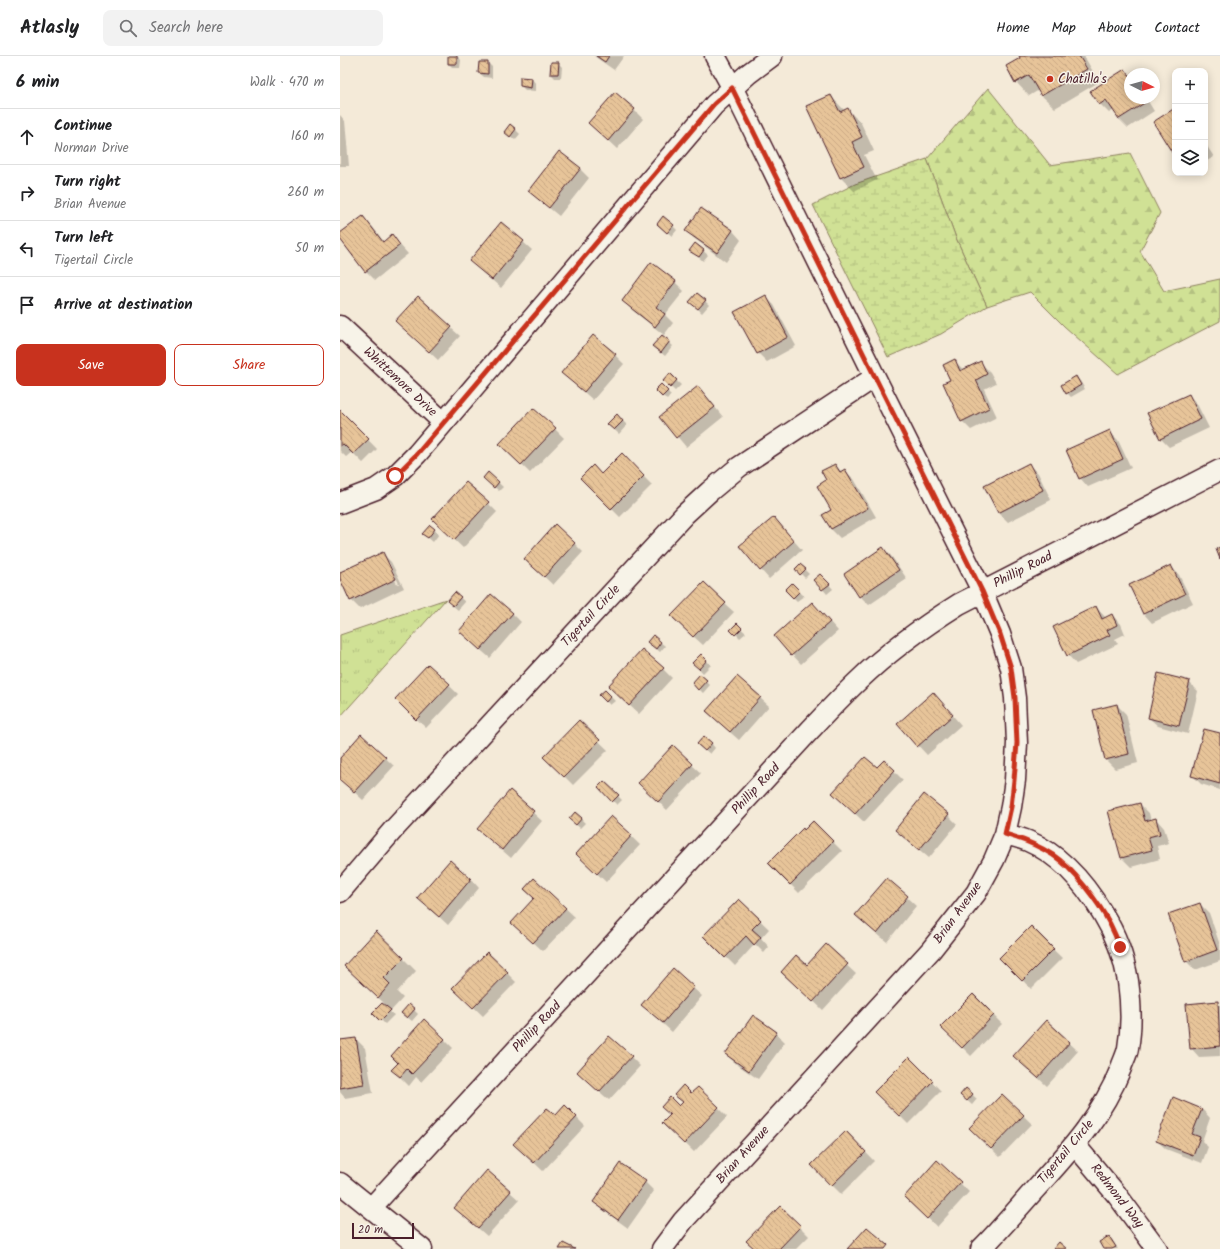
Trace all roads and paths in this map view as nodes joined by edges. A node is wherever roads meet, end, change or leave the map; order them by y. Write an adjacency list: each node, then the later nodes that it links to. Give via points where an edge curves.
1 (715, 56): 3 (street, Brian Avenue)
2 (772, 56): 3 (street)
3 (732, 88): 5 (street, Brian Avenue); 6 (street, via 709,110)
4 (340, 326): 6 (street, Whittemore Drive)
5 (875, 377): 9 (street, Brian Avenue); 11 (street, Tigertail Circle, via 739,467 685,514 393,830)
6 (443, 422): 8 (street, via 395,476 376,489)
7 (1220, 470): 9 (street, Phillip Road)
8 (340, 503)
9 (982, 591): 10 (street, Brian Avenue, via 1007,654 1015,698 1017,743 1011,807); 14 (street, Phillip Road, via 911,636 859,680)
10 (1005, 834): 12 (street, Tigertail Circle, via 1029,842 1054,856 1072,872 1110,924 1120,947 1126,973 1131,999 1128,1049 1109,1094); 16 (street, Brian Avenue, via 976,893 935,945 683,1221)
11 (340, 892)
12 (1075, 1145): 17 (street, Tigertail Circle); 18 (street, Redmond Way, via 1117,1195)
13 (340, 1183): 14 (street)
14 (371, 1208): 15 (street)
15 (422, 1249)
16 (662, 1249)
17 (981, 1249)
18 (1157, 1249)

